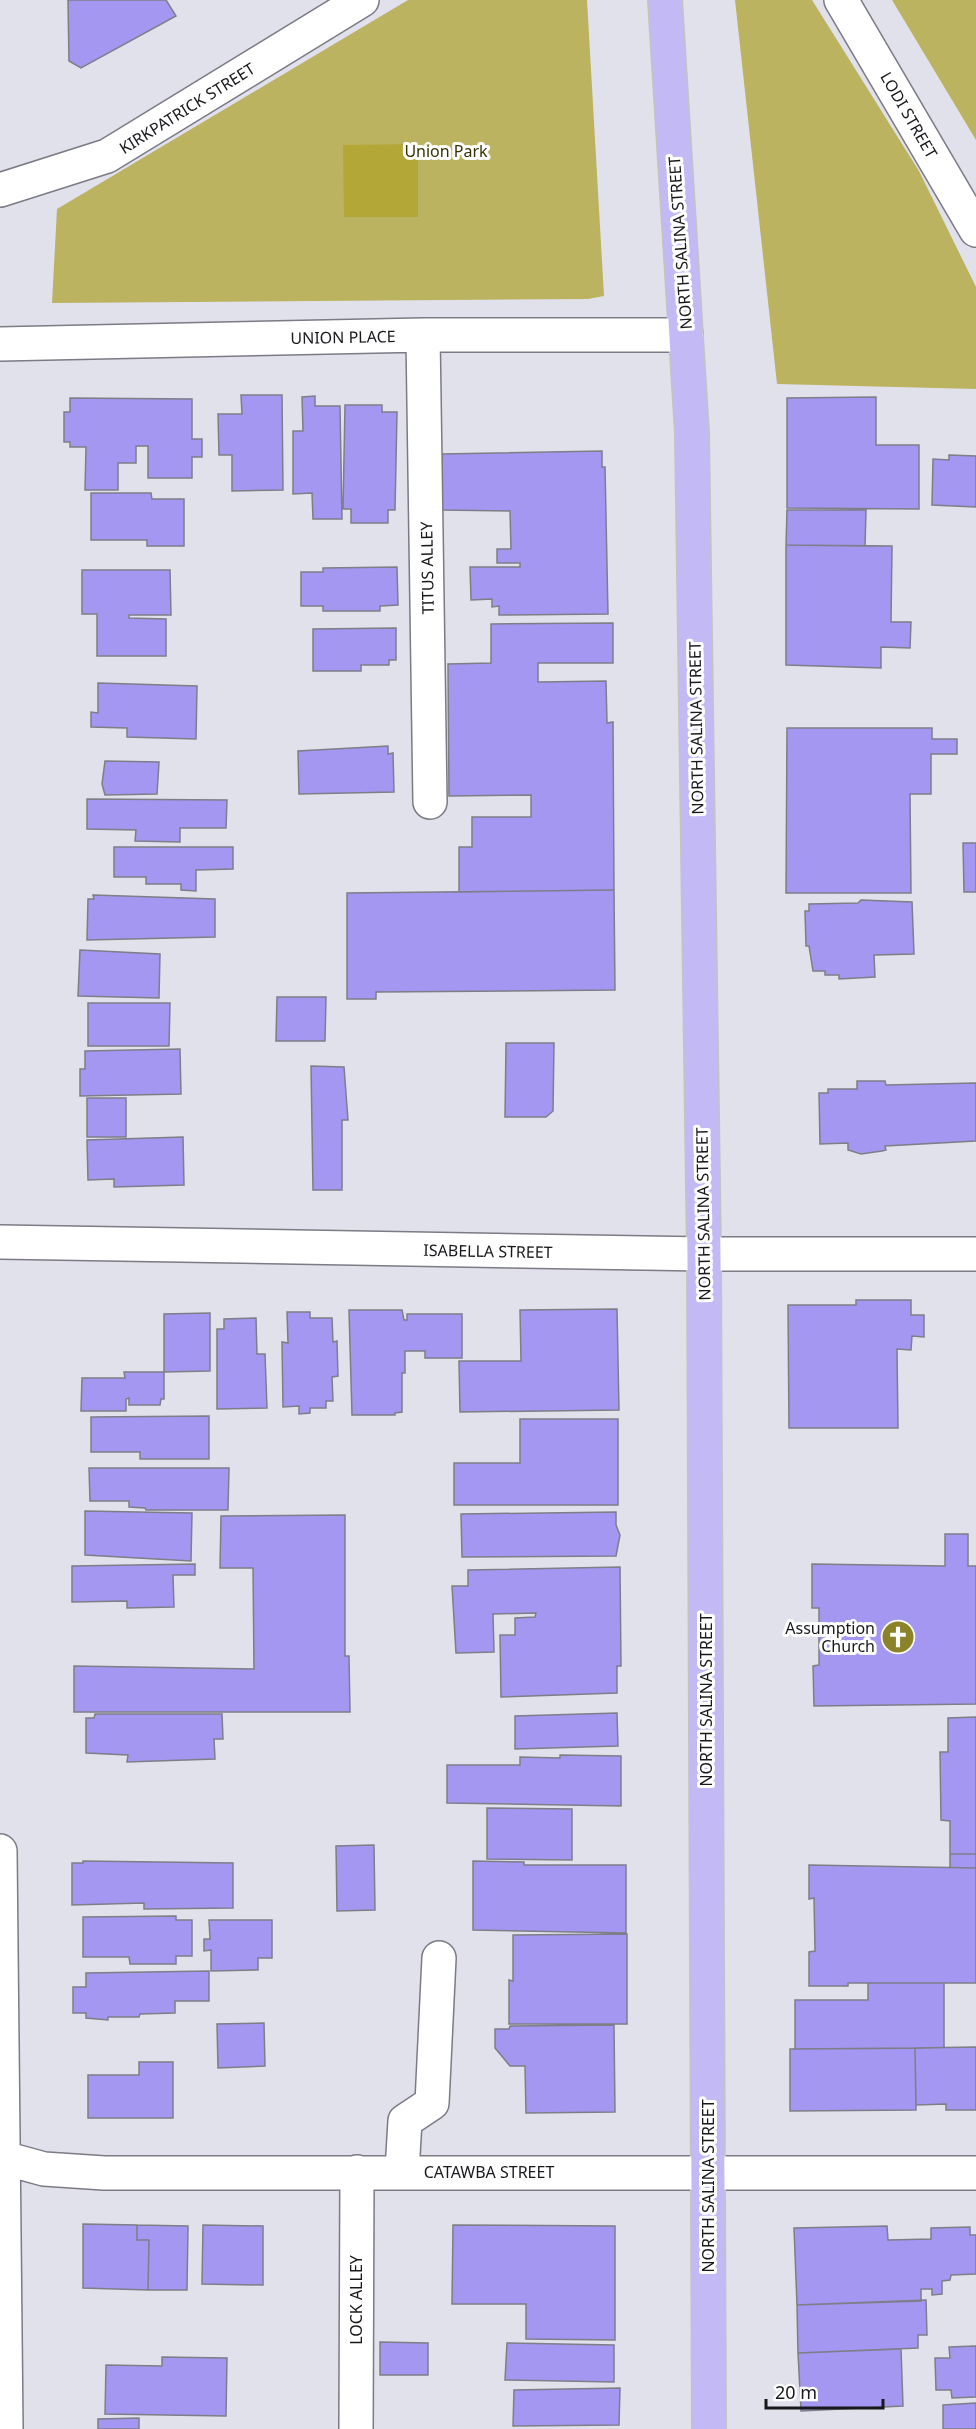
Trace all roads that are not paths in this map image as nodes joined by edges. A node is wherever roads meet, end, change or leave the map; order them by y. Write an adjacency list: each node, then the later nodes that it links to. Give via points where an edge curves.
1 (363, 0): 4 (street, KIRKPATRICK STREET, via 107,156)
2 (665, 0): 7 (main road, NORTH SALINA STREET)
3 (841, 0): 5 (street, LODI STREET)
4 (0, 190)
5 (976, 230)
6 (423, 335): 7 (street, UNION PLACE); 8 (street, UNION PLACE); 9 (street, TITUS ALLEY)
7 (686, 335): 11 (main road, NORTH SALINA STREET, via 692,432)
8 (0, 344)
9 (430, 802)
10 (0, 1242): 11 (street, ISABELLA STREET)
11 (704, 1254): 12 (street, ISABELLA STREET); 19 (main road, NORTH SALINA STREET)
12 (976, 1254)
13 (0, 1851): 14 (street)
14 (0, 1939): 16 (street)
15 (439, 1958): 17 (street, via 432,2103 405,2121)
16 (2, 2158): 18 (street, CATAWBA STREET, via 44,2169 104,2173); 21 (street)
17 (402, 2171): 18 (street, CATAWBA STREET); 19 (street, CATAWBA STREET)
18 (357, 2172): 22 (street, LOCK ALLEY)
19 (708, 2172): 20 (street, CATAWBA STREET); 23 (main road, NORTH SALINA STREET)
20 (976, 2173)
21 (6, 2429)
22 (356, 2429)
23 (709, 2429)

